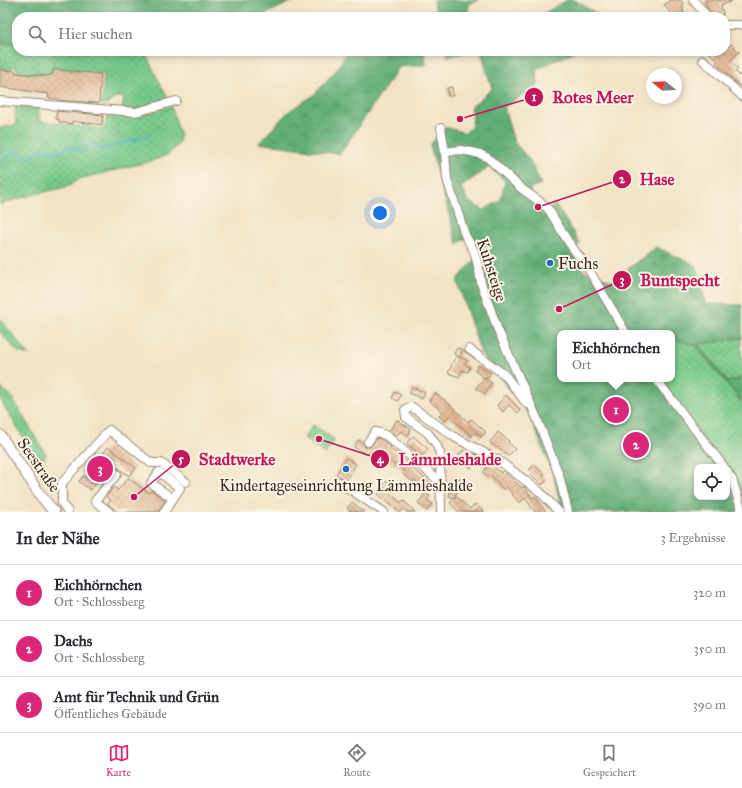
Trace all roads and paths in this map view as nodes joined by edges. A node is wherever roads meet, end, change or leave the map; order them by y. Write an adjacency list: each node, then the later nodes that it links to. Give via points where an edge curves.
1 (694, 0): 2 (street)
2 (704, 12)
3 (730, 24): 4 (street)
4 (742, 25)
5 (703, 60): 6 (street)
6 (742, 95)
7 (0, 101): 8 (street, via 136,112)
8 (176, 101)
9 (441, 128): 10 (street, Kuhsteige)
10 (446, 152): 11 (street, via 460,150 488,158 543,204 589,270); 14 (street, Kuhsteige, via 447,179 474,251 485,294)
11 (624, 330)
12 (469, 349): 14 (street, via 505,375)
13 (658, 382): 17 (street)
14 (536, 416): 31 (street, via 559,475)
15 (0, 435): 24 (main road, Seestraße)
16 (368, 442): 22 (street, via 375,432 387,436)
17 (722, 464)
18 (117, 474): 26 (street, via 95,501)
19 (730, 475): 32 (street)
20 (186, 482): 25 (street, via 161,463 151,463 109,430 62,483 62,503)
21 (339, 482): 28 (street)
22 (440, 482): 29 (street); 30 (street, via 440,453 428,433 406,416 408,408 412,407 456,438 498,460 539,491)
23 (173, 498): 23 (street, via 151,483 159,472 180,488); 27 (street)
24 (54, 512)
25 (68, 512)
26 (109, 512)
27 (164, 512)
28 (384, 512)
29 (441, 512)
30 (559, 512)
31 (568, 512)
32 (742, 512)

